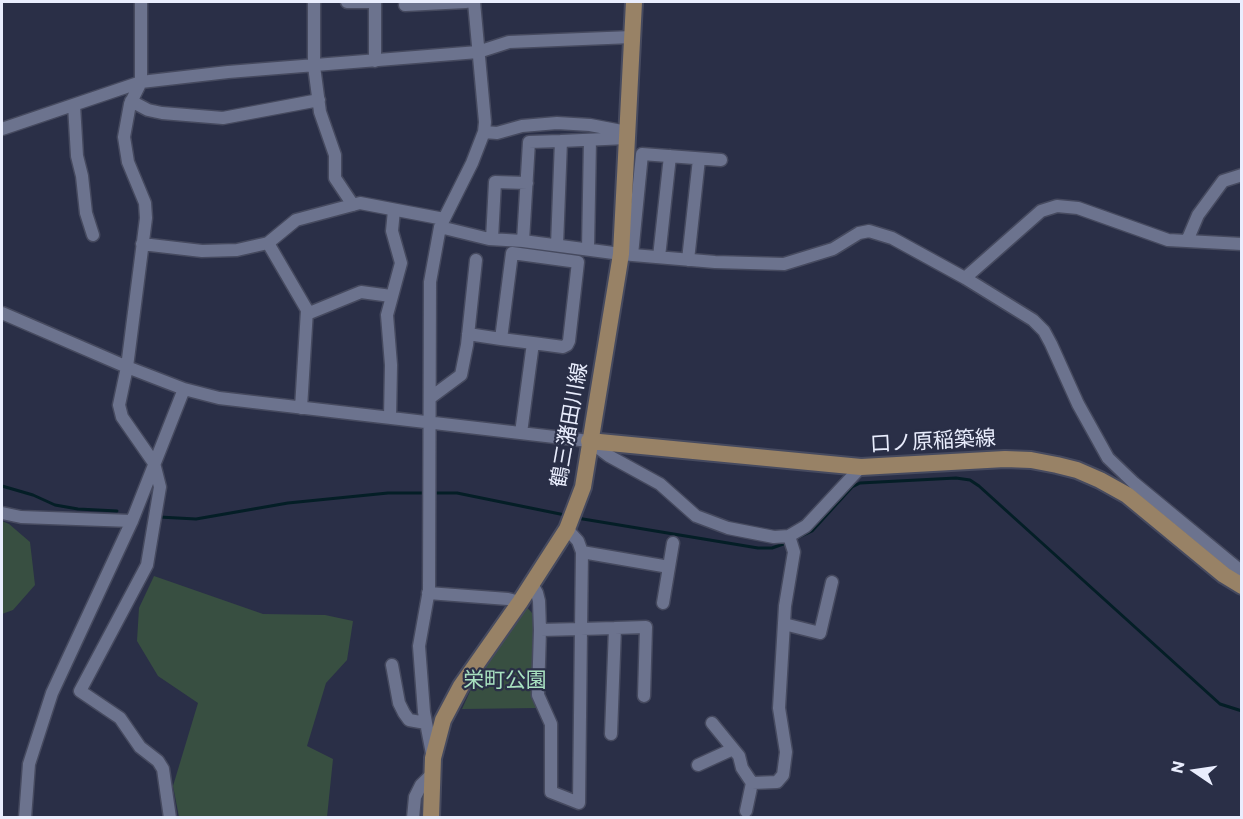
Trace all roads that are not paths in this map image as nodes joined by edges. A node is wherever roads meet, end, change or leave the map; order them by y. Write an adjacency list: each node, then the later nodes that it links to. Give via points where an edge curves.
1 (141, 2): 12 (street)
2 (314, 2): 11 (street)
3 (346, 2): 10 (street, via 375,2)
4 (466, 2): 7 (street)
5 (474, 2): 9 (street)
6 (634, 2): 8 (main road, 鶴三潴田川線)
7 (405, 5)
8 (633, 37): 9 (street, via 510,42); 18 (main road, 鶴三潴田川線)
9 (478, 52): 10 (street); 17 (street)
10 (375, 61): 11 (street)
11 (314, 66): 12 (street); 13 (street)
12 (141, 82): 14 (street); 15 (street)
13 (319, 100): 14 (street, via 223,118 162,113); 26 (street, via 335,155 335,178)
14 (131, 101): 34 (street, via 124,137 128,162 145,204)
15 (74, 105): 16 (street); 29 (street, via 77,156)
16 (2, 129)
17 (484, 132): 18 (street, via 557,123 590,125); 28 (street)
18 (627, 135): 19 (street); 38 (main road, 鶴三潴田川線)
19 (590, 140): 20 (street); 37 (street)
20 (561, 141): 25 (street, via 529,142); 36 (street)
21 (670, 156): 22 (street); 38 (street, via 642,154); 39 (street)
22 (699, 159): 23 (street); 41 (street)
23 (721, 160)
24 (1242, 175): 32 (street, via 1222,181 1198,215)
25 (527, 183): 30 (street, via 495,182); 31 (street)
26 (353, 205): 27 (street, via 371,204); 33 (street, via 296,220)
27 (394, 210): 28 (street); 43 (street, via 392,231 401,263)
28 (442, 223): 30 (street); 51 (street, via 430,282)
29 (93, 235)
30 (492, 239): 31 (street)
31 (523, 241): 36 (street)
32 (1187, 241): 35 (street); 42 (street, via 1168,240 1078,208 1057,206 1041,211)
33 (268, 243): 34 (street, via 237,250 202,251); 45 (street)
34 (142, 244): 49 (street)
35 (1242, 244)
36 (557, 245): 37 (street)
37 (588, 249): 38 (street)
38 (626, 254): 39 (street); 56 (main road, 鶴三潴田川線)
39 (659, 257): 41 (street)
40 (476, 260): 46 (street)
41 (688, 260): 42 (street, via 784,264 833,249 869,231 892,238)
42 (965, 278): 66 (street, via 1044,331 1108,458)
43 (392, 296): 45 (street, via 361,292); 53 (street, via 387,323)
44 (2, 313): 49 (street)
45 (307, 314): 52 (street)
46 (468, 334): 47 (street); 51 (street, via 461,375)
47 (501, 339): 48 (street); 48 (street, via 512,253 578,261 567,345)
48 (533, 343): 55 (street)
49 (127, 367): 50 (street); 57 (street, via 119,405 122,417)
50 (184, 389): 52 (street, via 219,398); 57 (street)
51 (430, 398): 54 (street)
52 (301, 408): 53 (street)
53 (390, 418): 54 (street)
54 (430, 422): 55 (street); 70 (street)
55 (521, 433): 56 (street)
56 (589, 441): 58 (main road, 口ノ原稲築線); 61 (main road, 鶴三潴田川線, via 583,487); 62 (street, via 660,484 696,516 728,528)
57 (154, 463): 60 (street); 88 (street, via 160,487 147,564 80,691 120,718 140,747 158,761 163,769)
58 (861, 467): 62 (street, via 806,526); 69 (main road, 口ノ原稲築線, via 1005,459 1077,470 1127,495)
59 (2, 513): 60 (street, via 21,518)
60 (132, 521): 87 (street, via 52,693 29,764)
61 (567, 529): 64 (street); 68 (main road, 鶴三潴田川線)
62 (789, 536): 73 (street, via 794,552)
63 (673, 543): 65 (street)
64 (582, 552): 65 (street); 75 (street)
65 (669, 567): 72 (street)
66 (1242, 572)
67 (832, 582): 73 (street, via 820,633)
68 (532, 584): 71 (main road, 鶴三潴田川線); 76 (street, via 539,601)
69 (1242, 586)
70 (428, 593): 71 (street); 79 (street, via 419,646)
71 (520, 602): 84 (main road, 鶴三潴田川線, via 461,686 443,720)
72 (663, 603)
73 (784, 624): 85 (street, via 779,708 786,766 777,782)
74 (615, 628): 75 (street); 78 (street, via 646,627); 81 (street)
75 (581, 629): 76 (street); 76 (street, via 579,803 551,792 551,724 538,694)
76 (540, 630)
77 (392, 665): 79 (street, via 404,713 409,720)
78 (644, 696)
79 (426, 723): 84 (street)
80 (712, 723): 82 (street)
81 (611, 734)
82 (733, 749): 83 (street); 85 (street)
83 (698, 765)
84 (432, 766): 89 (street, via 418,791); 90 (main road, 鶴三潴田川線)
85 (752, 783): 86 (street)
86 (746, 811)
87 (25, 818)
88 (170, 818)
89 (413, 818)
90 (431, 818)

